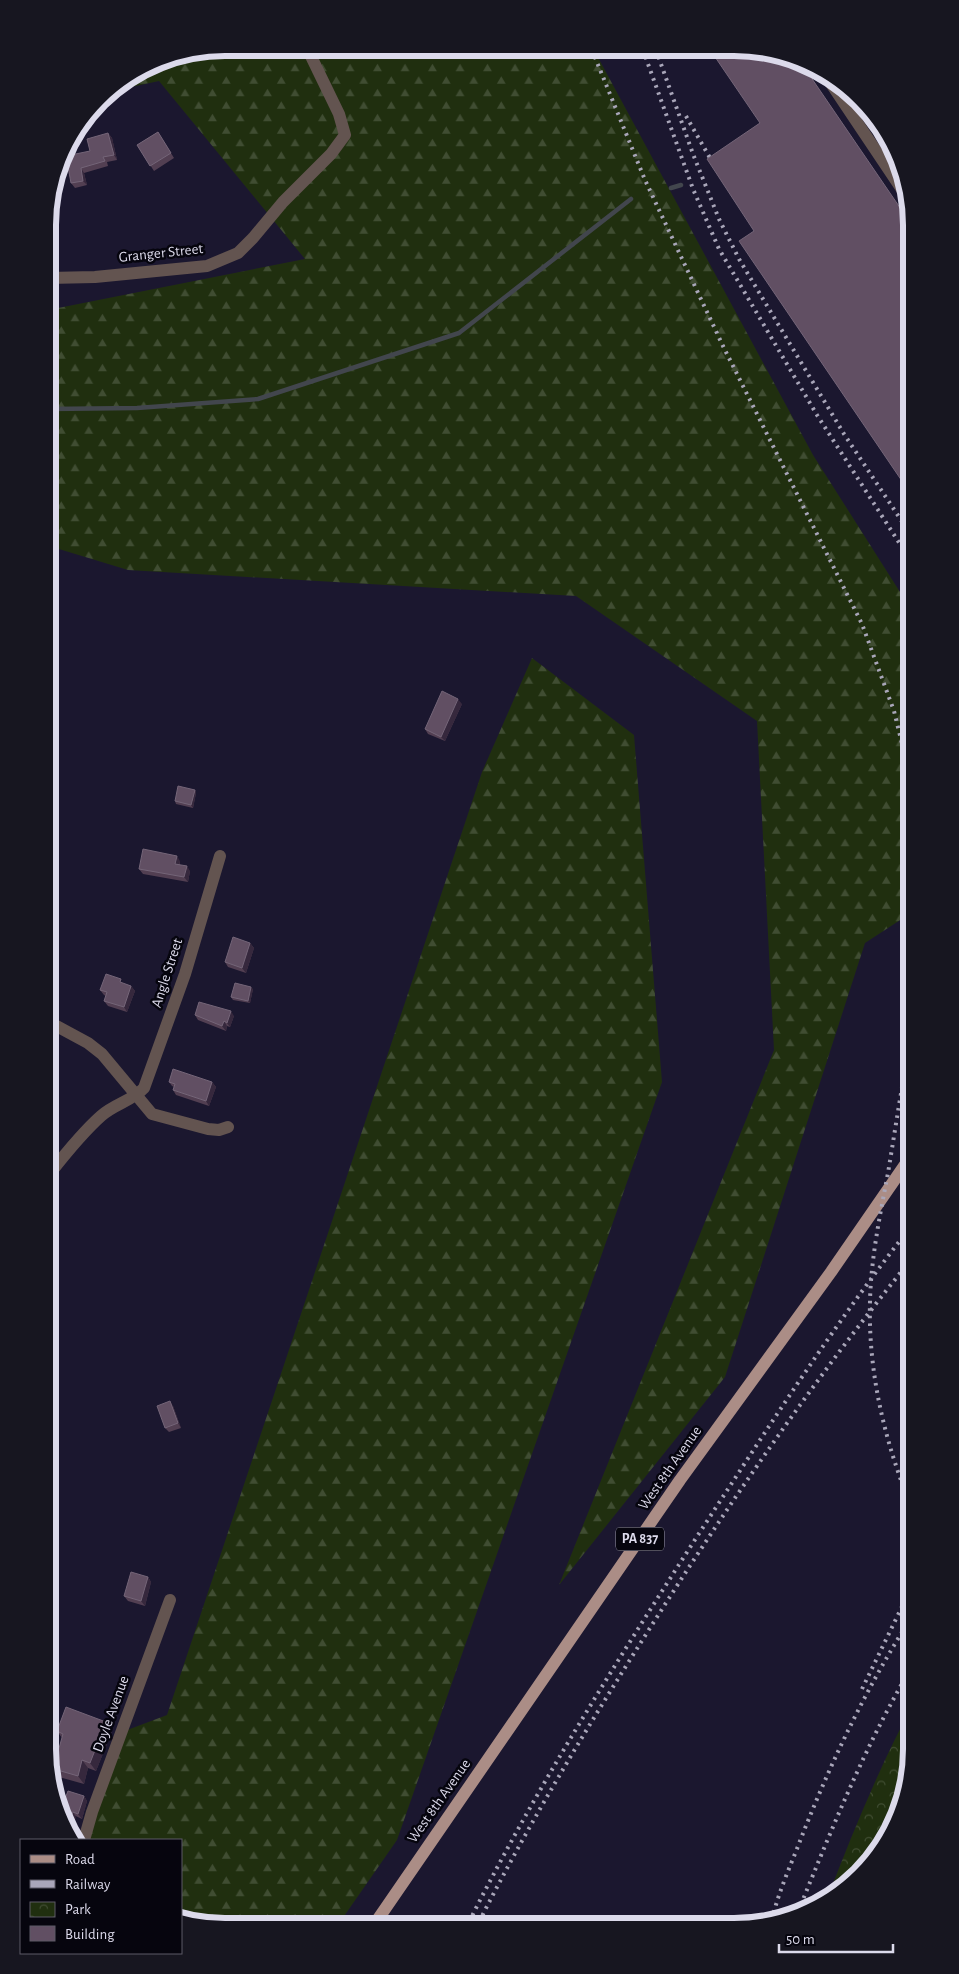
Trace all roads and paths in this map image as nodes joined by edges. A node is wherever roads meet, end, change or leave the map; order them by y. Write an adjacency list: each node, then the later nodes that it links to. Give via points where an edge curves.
1 (311, 57): 4 (street, Granger Street, via 339,114 345,136 238,253 207,266)
2 (836, 91): 3 (street)
3 (897, 182)
4 (57, 278)
5 (220, 856): 7 (street, Angle Street, via 185,974 144,1088)
6 (56, 1026): 7 (street, via 102,1054)
7 (137, 1096): 8 (street, via 152,1114 208,1129); 9 (street, via 102,1115)
8 (228, 1127)
9 (56, 1166)
10 (902, 1169): 13 (main road, West 8th Avenue / PA 837, via 680,1480)
11 (170, 1600): 12 (street, Doyle Avenue)
12 (84, 1839)
13 (379, 1918)

